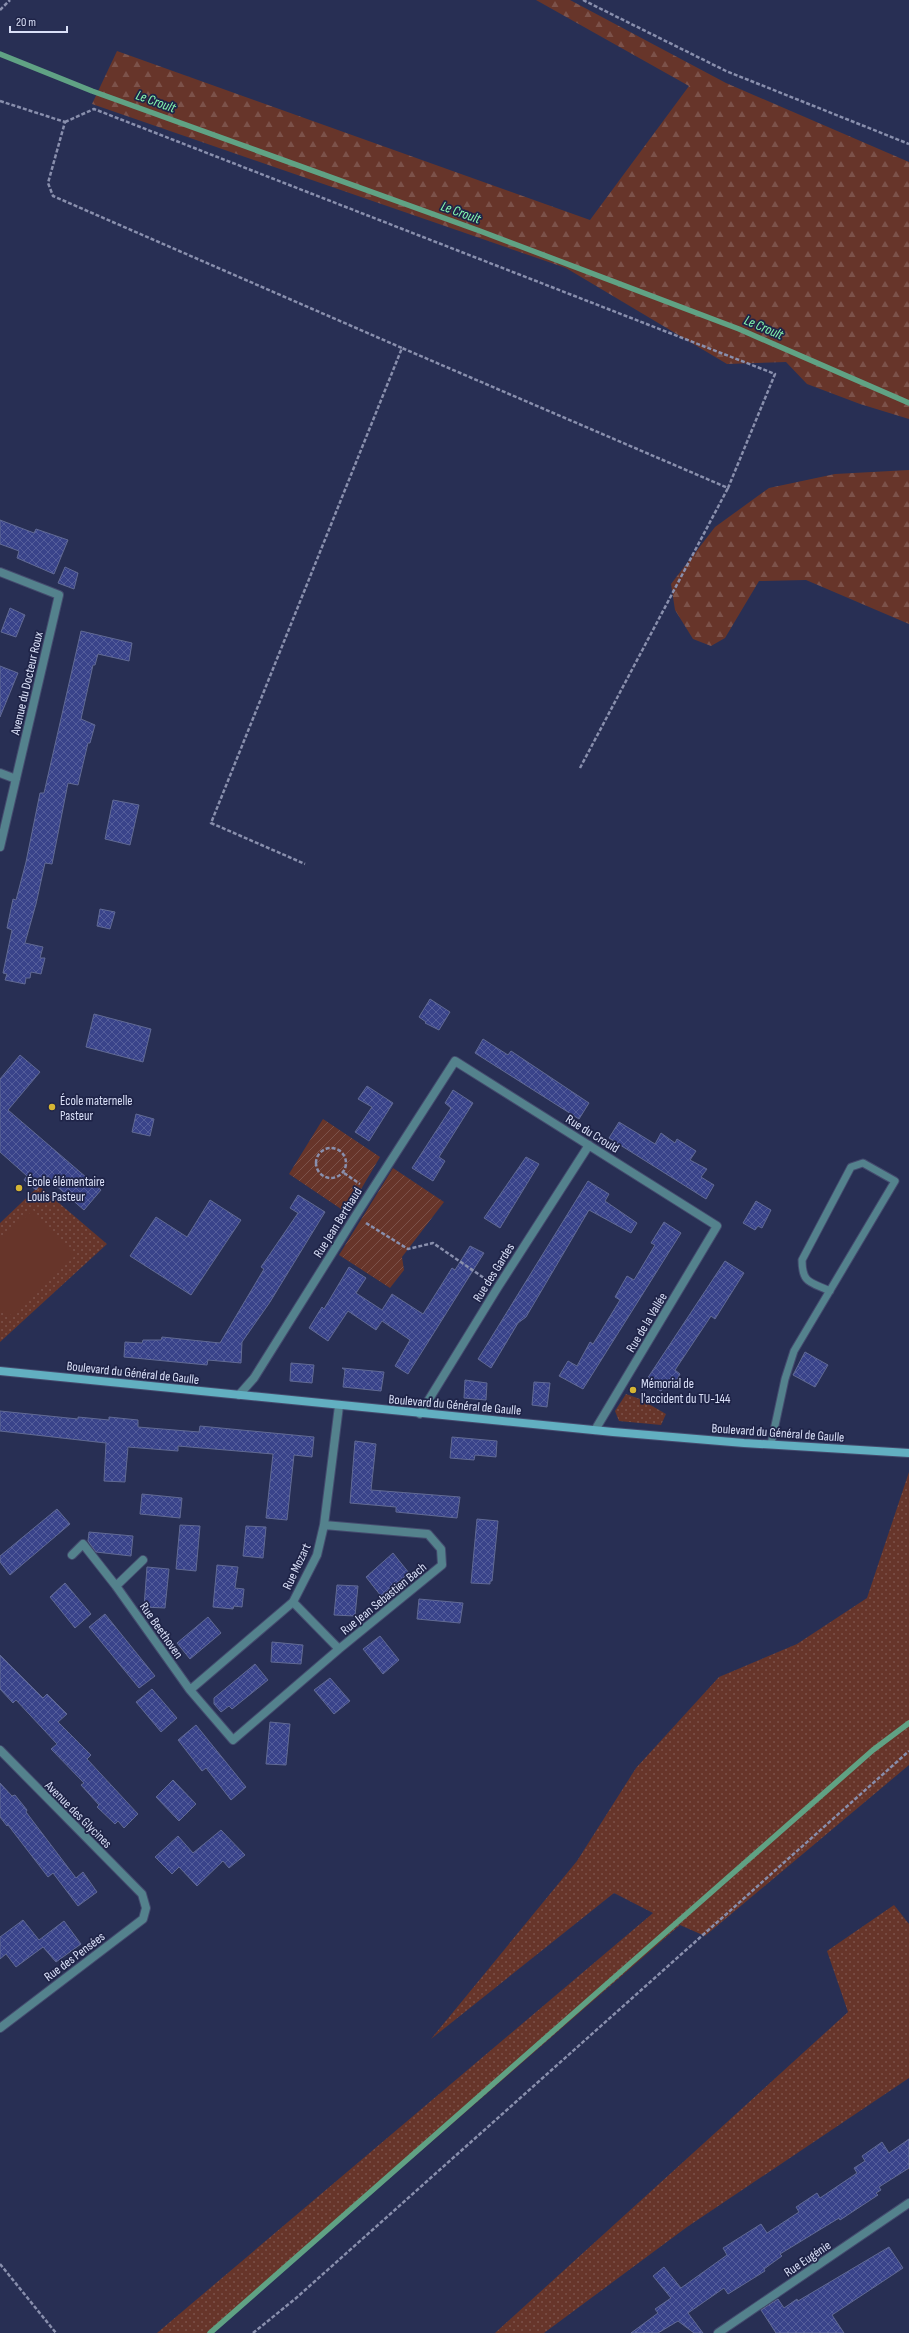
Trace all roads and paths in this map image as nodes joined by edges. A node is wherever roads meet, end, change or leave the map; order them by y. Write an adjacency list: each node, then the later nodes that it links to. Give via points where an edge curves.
1 (10, 0): 3 (path)
2 (583, 0): 6 (path, via 726,71)
3 (0, 10)
4 (0, 101): 5 (path)
5 (66, 122): 7 (path, via 48,183 53,196); 8 (path, via 94,109 775,374)
6 (909, 144)
7 (402, 348): 8 (path); 14 (path, via 211,824)
8 (728, 488): 10 (path)
9 (0, 572): 12 (street, Avenue du Docteur Roux, via 59,595)
10 (580, 768)
11 (0, 773): 12 (street)
12 (16, 779): 13 (street, Avenue du Docteur Roux)
13 (0, 847)
14 (304, 864)
15 (456, 1060): 16 (street, Rue du Crould); 18 (street, Rue Jean Berthaud)
16 (589, 1145): 20 (street, Rue du Crould); 21 (street, Rue des Gardes)
17 (344, 1172): 17 (path, via 347,1161 341,1151 330,1147 319,1153 316,1165 322,1175 334,1179); 18 (path)
18 (371, 1192): 19 (street, Rue Jean Berthaud)
19 (356, 1215): 21 (path, via 408,1249 433,1243); 24 (street, Rue Jean Berthaud, via 254,1378)
20 (717, 1226): 27 (street, Rue de la Vallée)
21 (498, 1287): 26 (street, Rue des Gardes)
22 (830, 1291): 22 (lane, via 895,1181 863,1163 851,1167 802,1260 802,1273 806,1279); 28 (lane, via 794,1351 785,1379)
23 (0, 1371): 24 (street, Boulevard du Général de Gaulle)
24 (239, 1394): 25 (street, Boulevard du Général de Gaulle)
25 (339, 1406): 26 (street, Boulevard du Général de Gaulle); 30 (street, Rue Mozart)
26 (420, 1414): 27 (street, Boulevard du Général de Gaulle, via 541,1423)
27 (595, 1430): 28 (street, Boulevard du Général de Gaulle)
28 (771, 1444): 29 (street, Boulevard du Général de Gaulle)
29 (909, 1453)
30 (324, 1525): 34 (street, Rue Mozart, via 317,1555); 35 (street, Rue Jean Sebastien Bach, via 428,1534 441,1549 442,1565)
31 (72, 1555): 33 (street, Rue Beethoven, via 83,1544)
32 (143, 1560): 33 (street)
33 (116, 1586): 36 (street, Rue Beethoven)
34 (293, 1602): 35 (street); 36 (street, Rue Mozart)
35 (339, 1649): 37 (street, Rue Jean Sebastien Bach)
36 (190, 1690): 37 (street, Rue Beethoven)
37 (233, 1740)
38 (0, 1750): 40 (street, Avenue des Glycines)
39 (909, 1750): 47 (path, via 307,2288)
40 (7, 1758): 41 (street); 42 (street, Avenue des Glycines)
41 (0, 1763)
42 (142, 1894): 43 (street, Rue des Pensées, via 146,1908 143,1919)
43 (0, 2028)
44 (909, 2203): 48 (street, Rue Eugénie)
45 (0, 2264): 46 (path)
46 (56, 2333)
47 (253, 2333)
48 (718, 2333)

